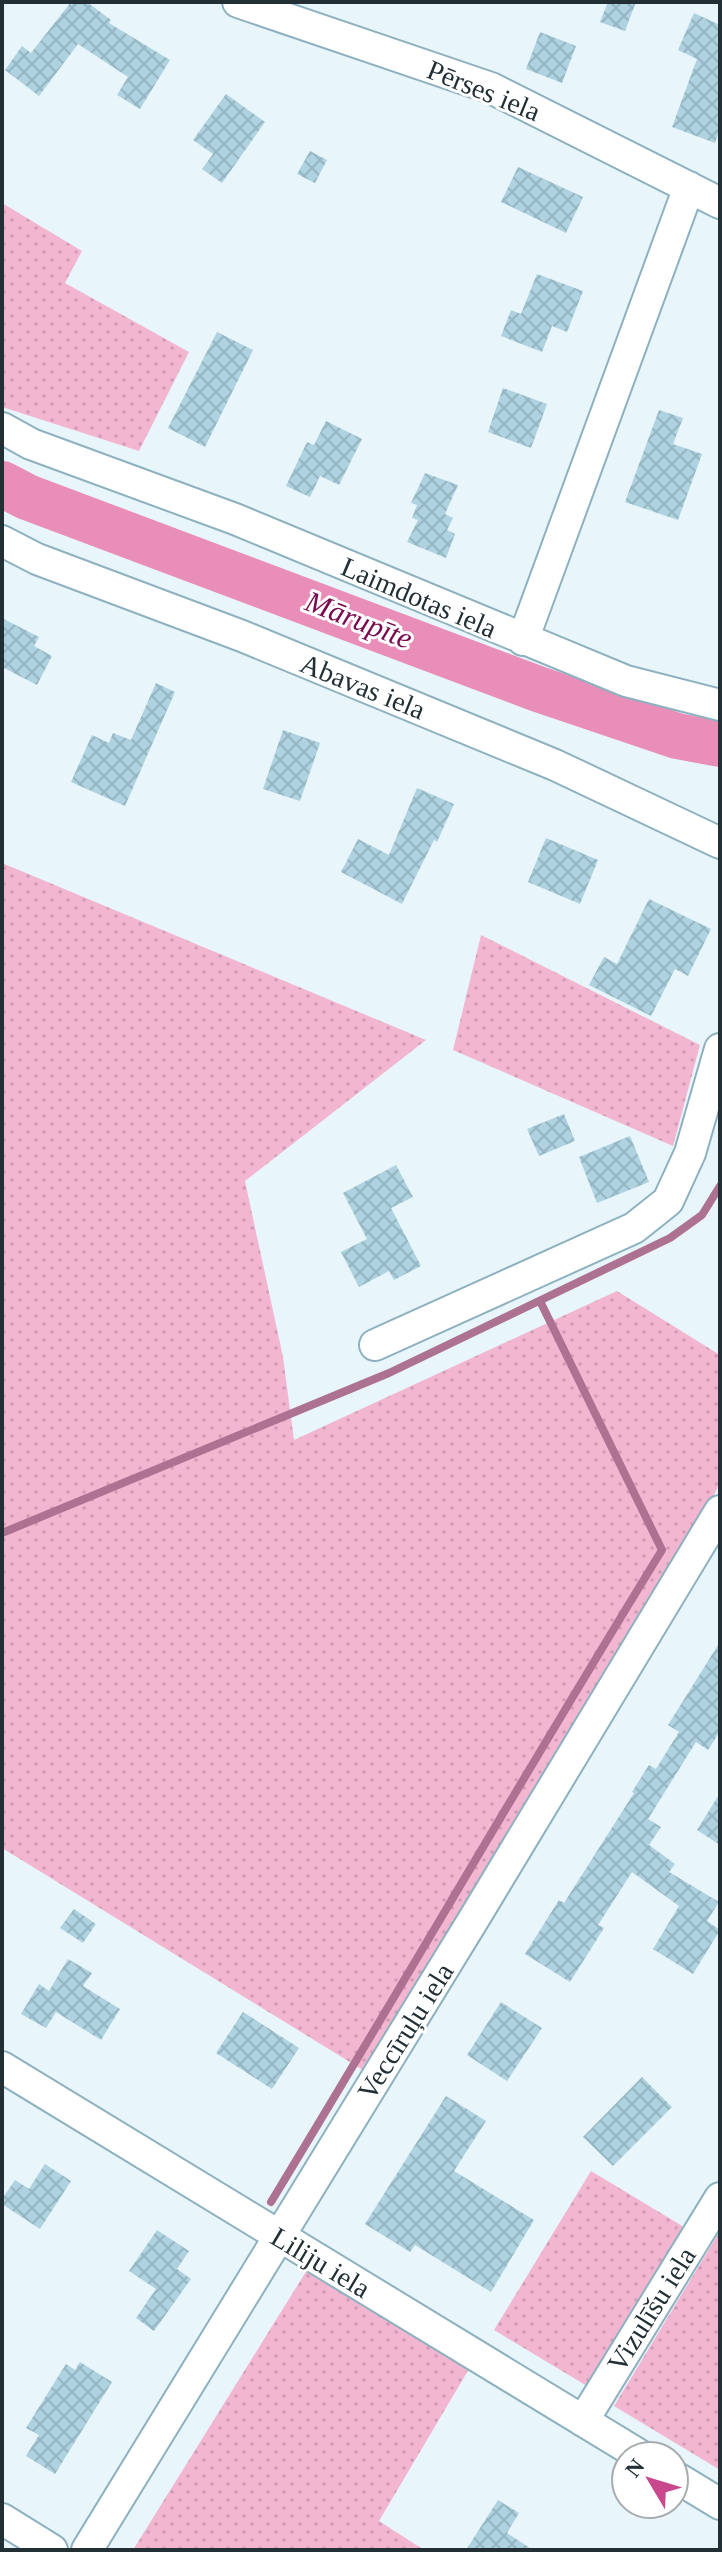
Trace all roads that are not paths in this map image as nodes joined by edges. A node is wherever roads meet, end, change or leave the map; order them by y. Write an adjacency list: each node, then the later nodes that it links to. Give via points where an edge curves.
1 (238, 2): 2 (street, Pērses iela, via 491,88)
2 (689, 187): 3 (street, Pērses iela); 6 (street, Laimdotas iela)
3 (720, 203)
4 (2, 428): 6 (street, Laimdotas iela)
5 (2, 541): 8 (street, Abavas iela, via 541,759)
6 (523, 640): 7 (street, via 626,681)
7 (720, 705)
8 (720, 843)
9 (720, 1049): 10 (street, via 690,1153 668,1201 634,1228)
10 (375, 1345)
11 (720, 1511): 14 (street, Veccīruļu iela)
12 (2, 2067): 14 (street, Liliju iela)
13 (720, 2198): 15 (street, Vizulīšu iela)
14 (280, 2237): 15 (street, Liliju iela); 21 (street, Veccīruļu iela)
15 (583, 2421): 16 (street, Liliju iela)
16 (614, 2440)
17 (690, 2486): 18 (street)
18 (720, 2504)
19 (2, 2519): 20 (street)
20 (52, 2550)
21 (87, 2550)

